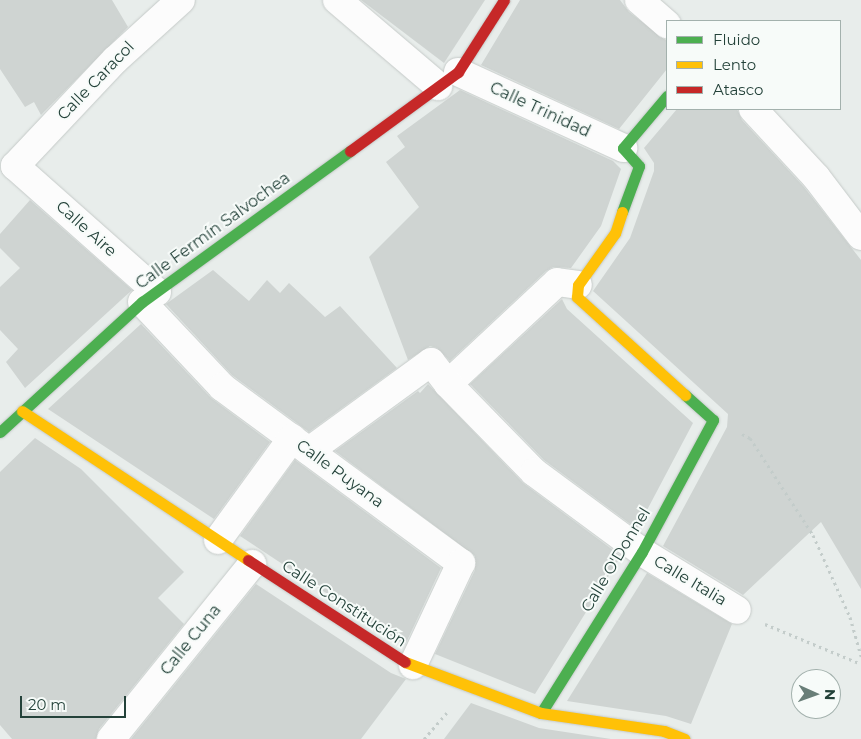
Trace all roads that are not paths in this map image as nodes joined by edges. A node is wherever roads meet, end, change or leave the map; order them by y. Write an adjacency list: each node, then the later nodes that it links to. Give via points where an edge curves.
1 (181, 0): 10 (street, Calle Caracol, via 115,60)
2 (337, 0): 6 (street, Calle Trinidad)
3 (504, 0): 6 (street)
4 (639, 0): 5 (street)
5 (666, 23)
6 (448, 79): 9 (street, Calle Trinidad); 13 (street, Calle Fermín Salvochea)
7 (666, 97): 9 (street)
8 (754, 110): 11 (street, via 816,177)
9 (623, 148): 12 (street, via 639,166 615,233)
10 (15, 166): 13 (street, Calle Aire)
11 (861, 236)
12 (578, 291): 14 (street, via 557,282); 19 (street, Calle O'Donnel, via 713,420)
13 (150, 297): 15 (street, Calle Fermín Salvochea); 17 (street, Calle Puyana, via 222,387)
14 (448, 384): 17 (street, Calle Italia, via 431,362); 19 (street, Calle Italia, via 534,472)
15 (22, 411): 16 (street, Calle Fermín Salvochea); 18 (street, Calle Constitución)
16 (0, 432)
17 (301, 444): 18 (street); 22 (street, Calle Puyana, via 461,563)
18 (218, 540): 20 (street, Calle Constitución)
19 (642, 552): 21 (street, Calle Italia); 23 (street, Calle O'Donnel)
20 (252, 564): 22 (street, Calle Constitución, via 400,660); 24 (street, Calle Cuna)
21 (737, 610)
22 (413, 665): 23 (street, Calle Constitución)
23 (541, 713): 25 (street, Calle Constitución, via 664,732)
24 (111, 739)
25 (684, 739)

